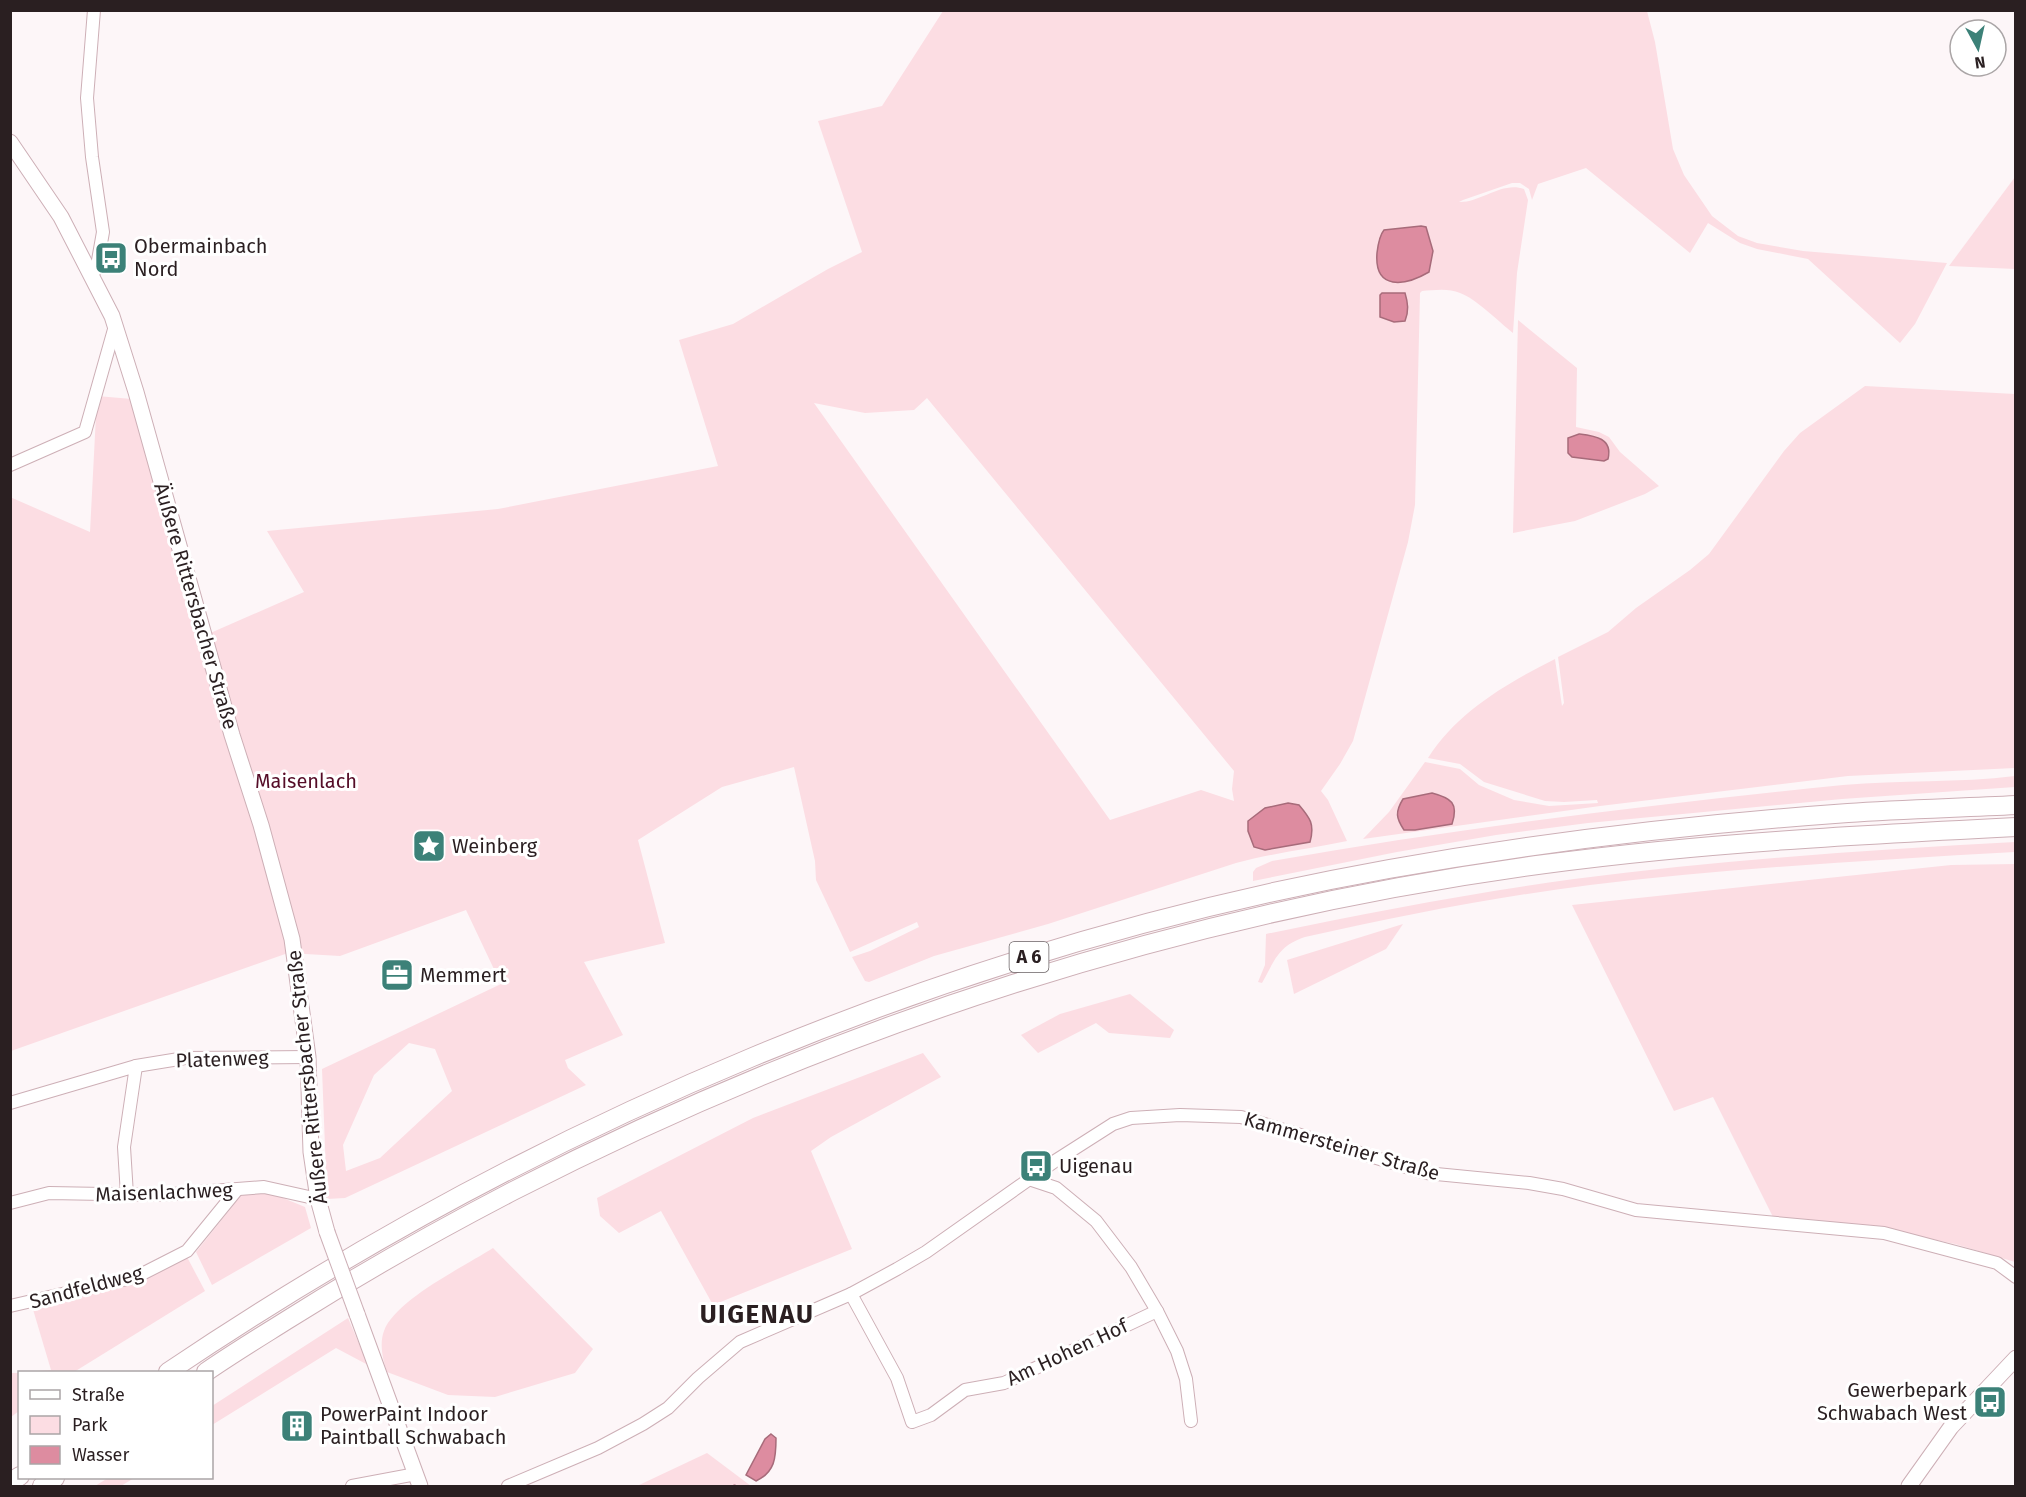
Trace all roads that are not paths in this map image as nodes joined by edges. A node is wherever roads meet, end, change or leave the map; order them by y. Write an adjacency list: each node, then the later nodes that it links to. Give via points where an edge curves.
1 (94, 10): 3 (street, via 87,98 103,232)
2 (10, 142): 3 (main road, Äußere Rittersbacher Straße, via 61,217)
3 (92, 276): 4 (main road, Äußere Rittersbacher Straße)
4 (114, 321): 5 (street, via 86,432); 8 (main road, Äußere Rittersbacher Straße, via 292,939)
5 (10, 465)
6 (2016, 805): 22 (highway, A 6, via 1849,813 1677,828 1452,858 1202,909 1029,957 826,1028 628,1111 396,1230)
7 (2016, 827): 23 (highway, A 6, via 1748,842 1545,864 1299,908 1058,969 817,1052 619,1139 410,1246)
8 (308, 1057): 9 (street, Platenweg, via 185,1058); 14 (main road, Äußere Rittersbacher Straße, via 311,1152)
9 (136, 1066): 10 (street, Platenweg); 13 (street, via 124,1147)
10 (10, 1103)
11 (1029, 1179): 16 (street, Kammersteiner Straße, via 1113,1124 1131,1118 1241,1117 1426,1173 1529,1182 1636,1210 1884,1233 1997,1263); 17 (street, Kammersteiner Straße, via 926,1252); 19 (street, via 1056,1188 1096,1221 1131,1267)
12 (236, 1191): 13 (street, Maisenlachweg); 14 (street, Maisenlachweg, via 264,1187); 18 (street, Sandfeldweg, via 187,1251 136,1276)
13 (127, 1195): 15 (street, Maisenlachweg, via 49,1193)
14 (318, 1199): 26 (main road, Äußere Rittersbacher Straße, bridge)
15 (10, 1203)
16 (2016, 1278)
17 (851, 1294): 19 (street, Am Hohen Hof, via 897,1378 912,1422 931,1415 965,1390 1004,1383); 28 (street, Kammersteiner Straße, via 740,1342 668,1408 643,1424 598,1448)
18 (10, 1306)
19 (1157, 1311): 25 (street, via 1186,1379)
20 (2016, 1358): 24 (main road)
21 (2016, 1366): 24 (main road)
22 (170, 1371)
23 (208, 1371)
24 (1998, 1378): 29 (main road, via 1951,1427)
25 (1191, 1421)
26 (418, 1480): 27 (street)
27 (352, 1486)
28 (508, 1486)
29 (1909, 1486)

